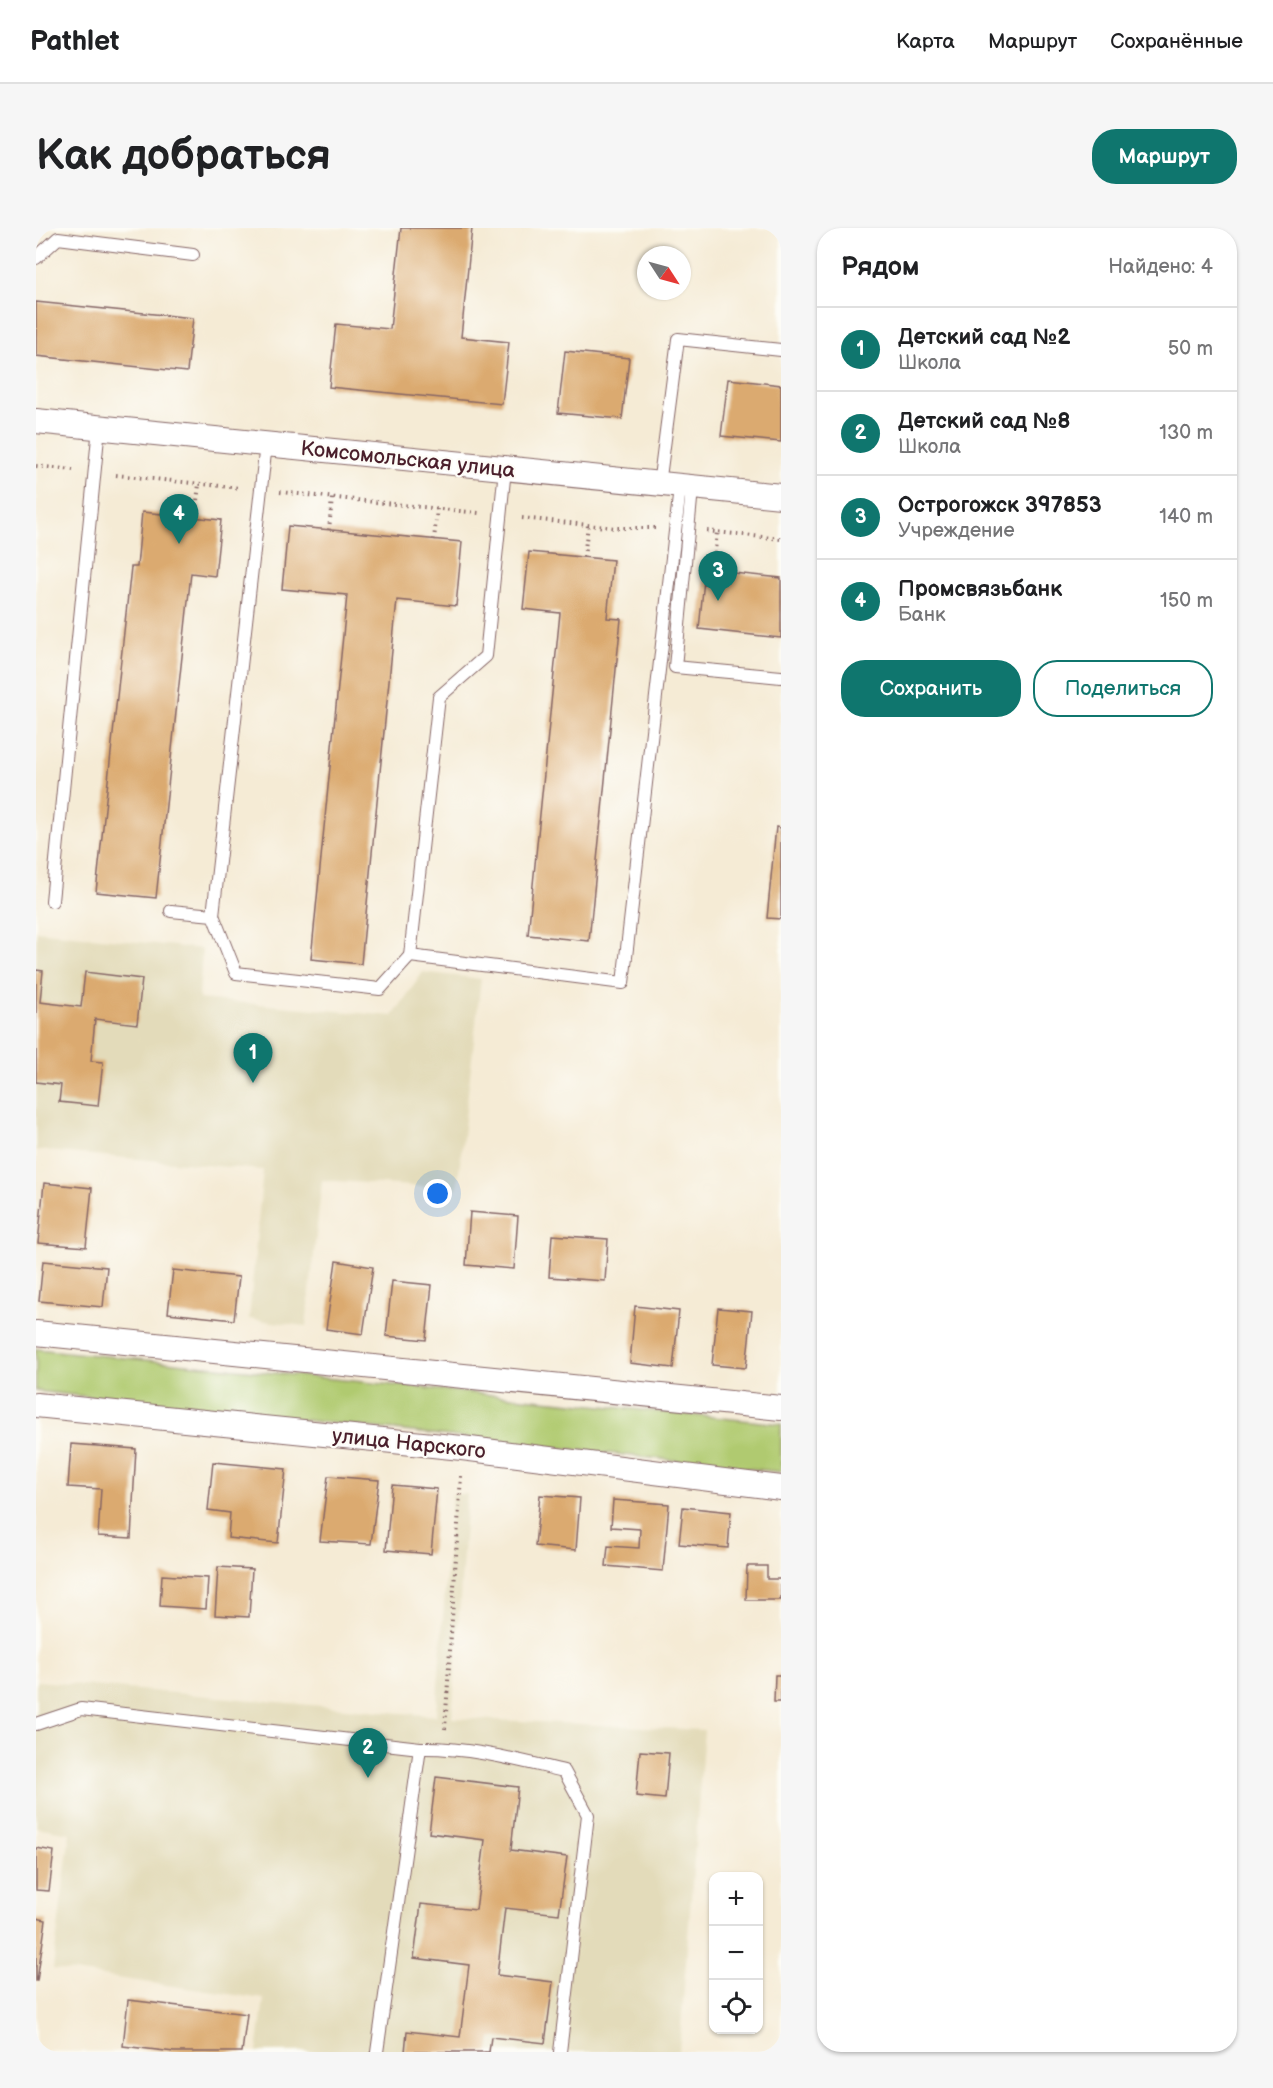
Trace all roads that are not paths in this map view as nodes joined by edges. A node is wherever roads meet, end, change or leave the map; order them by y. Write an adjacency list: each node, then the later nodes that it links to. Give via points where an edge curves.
1 (193, 255): 2 (lane, via 58,238)
2 (36, 258)
3 (781, 350): 8 (lane, via 678,339)
4 (36, 421): 5 (street, Комсомольская улица)
5 (99, 427): 6 (street, Комсомольская улица); 12 (lane)
6 (266, 444): 7 (street, Комсомольская улица); 14 (lane)
7 (505, 469): 8 (street, Комсомольская улица); 15 (lane, via 486,656 439,697)
8 (677, 487): 9 (street, Комсомольская улица); 10 (lane)
9 (781, 496)
10 (682, 528): 11 (lane, via 675,666); 15 (lane, via 623,983)
11 (781, 677)
12 (52, 901)
13 (171, 911): 14 (lane)
14 (213, 915): 15 (lane, via 236,973 380,989)
15 (410, 956)
16 (36, 1333): 18 (street)
17 (36, 1405): 19 (street, улица Нарского, via 462,1448)
18 (781, 1408)
19 (781, 1488)
20 (36, 1724): 21 (lane, via 81,1709)
21 (420, 1748): 22 (lane); 23 (lane, via 443,1747 501,1756 564,1771 588,1815)
22 (377, 2052)
23 (560, 2052)

